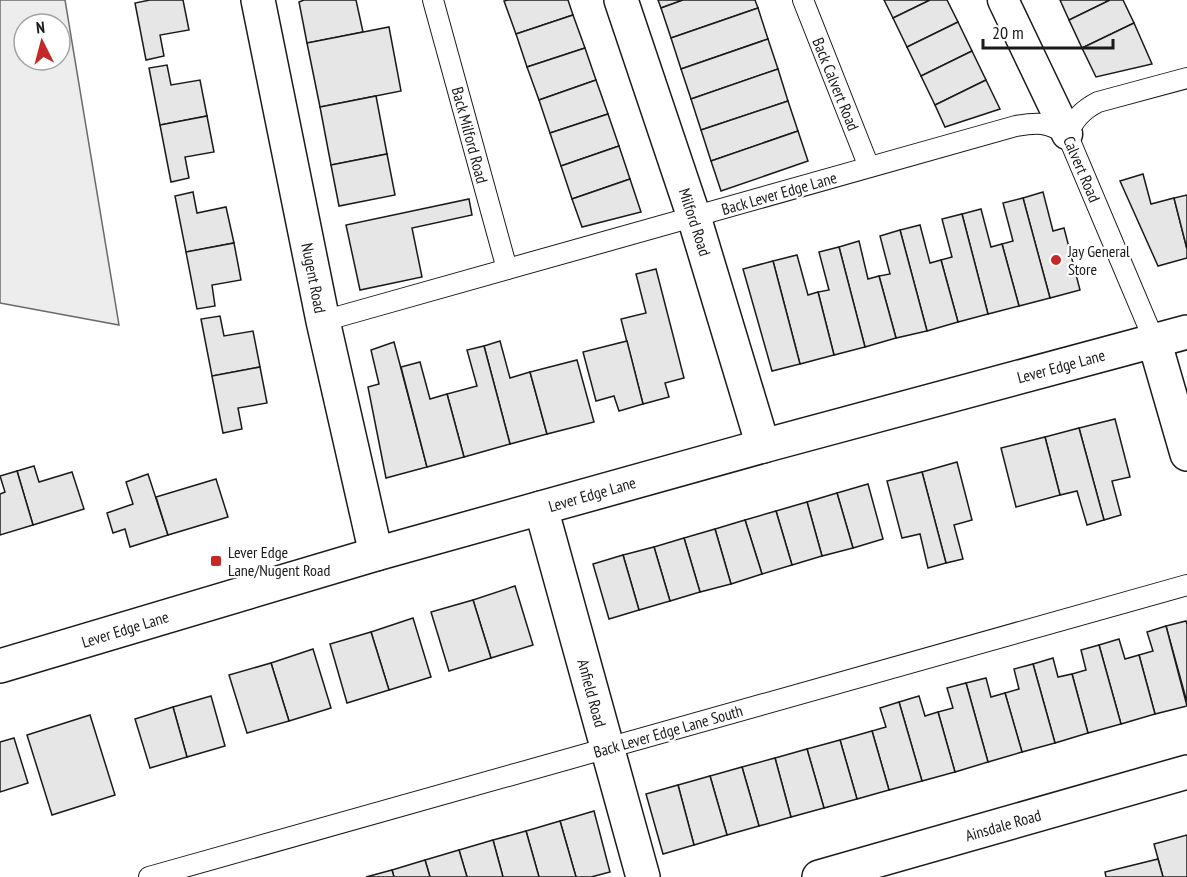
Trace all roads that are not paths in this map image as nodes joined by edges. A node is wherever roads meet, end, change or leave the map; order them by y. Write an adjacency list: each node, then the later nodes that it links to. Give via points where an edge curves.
1 (258, 0): 11 (street, Nugent Road)
2 (433, 0): 10 (lane, Back Milford Road)
3 (621, 0): 9 (street, Milford Road)
4 (803, 0): 8 (lane, Back Calvert Road)
5 (1003, 0): 7 (street, Calvert Road)
6 (1187, 78): 7 (lane, via 1098,102 1075,119)
7 (1067, 134): 8 (lane, Back Lever Edge Lane, via 1051,124 1034,122); 13 (lane, Calvert Road)
8 (869, 167): 9 (lane, Back Lever Edge Lane)
9 (694, 217): 10 (lane, Back Lever Edge Lane); 14 (street, Milford Road)
10 (507, 269): 11 (lane, Back Lever Edge Lane)
11 (323, 321): 17 (street, Nugent Road)
12 (1187, 332): 13 (street, Lever Edge Lane)
13 (1154, 340): 14 (street, Lever Edge Lane); 15 (street)
14 (763, 446): 16 (street, Lever Edge Lane)
15 (1187, 454)
16 (541, 508): 17 (street, Lever Edge Lane); 20 (street, Anfield Road)
17 (376, 554): 19 (street, Lever Edge Lane)
18 (1187, 585): 20 (lane, Back Lever Edge Lane South)
19 (0, 666)
20 (607, 748): 22 (lane, Back Lever Edge Lane South); 23 (street, Anfield Road)
21 (1187, 772): 24 (street, Ainsdale Road)
22 (149, 877)
23 (643, 877)
24 (819, 877)

